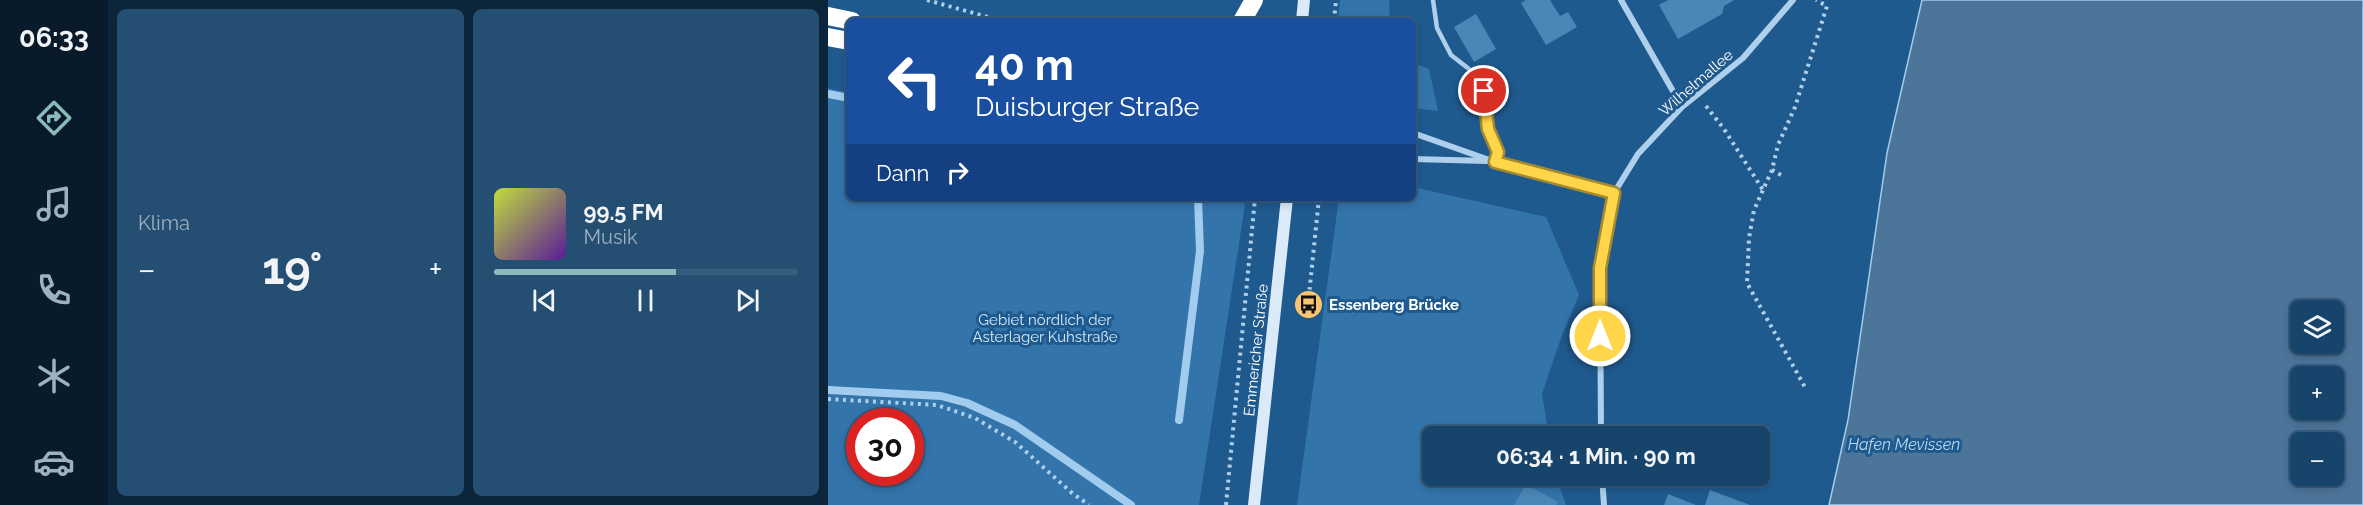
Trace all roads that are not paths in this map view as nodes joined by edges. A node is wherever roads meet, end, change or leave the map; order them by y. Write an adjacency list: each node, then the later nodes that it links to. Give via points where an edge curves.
1 (1254, 0): 7 (highway)
2 (1304, 0): 8 (main road)
3 (1433, 0): 15 (lane, via 1437,28 1451,55 1482,79 1488,129 1498,152)
4 (1621, 0): 12 (street)
5 (1793, 0): 12 (street, Wilhelmallee, via 1743,58)
6 (828, 16): 9 (highway)
7 (1244, 18)
8 (1302, 18)
9 (846, 20)
10 (828, 37): 11 (highway)
11 (846, 40)
12 (1682, 107): 16 (street, Wilhelmallee, via 1638,154)
13 (1416, 134): 15 (street)
14 (1416, 159): 15 (street)
15 (1495, 162): 16 (street)
16 (1614, 193): 18 (street, Wilhelmallee, via 1600,268)
17 (1287, 201): 20 (main road, Emmericher Straße)
18 (1600, 426)
19 (1603, 486): 21 (street)
20 (1254, 505)
21 (1604, 505)

